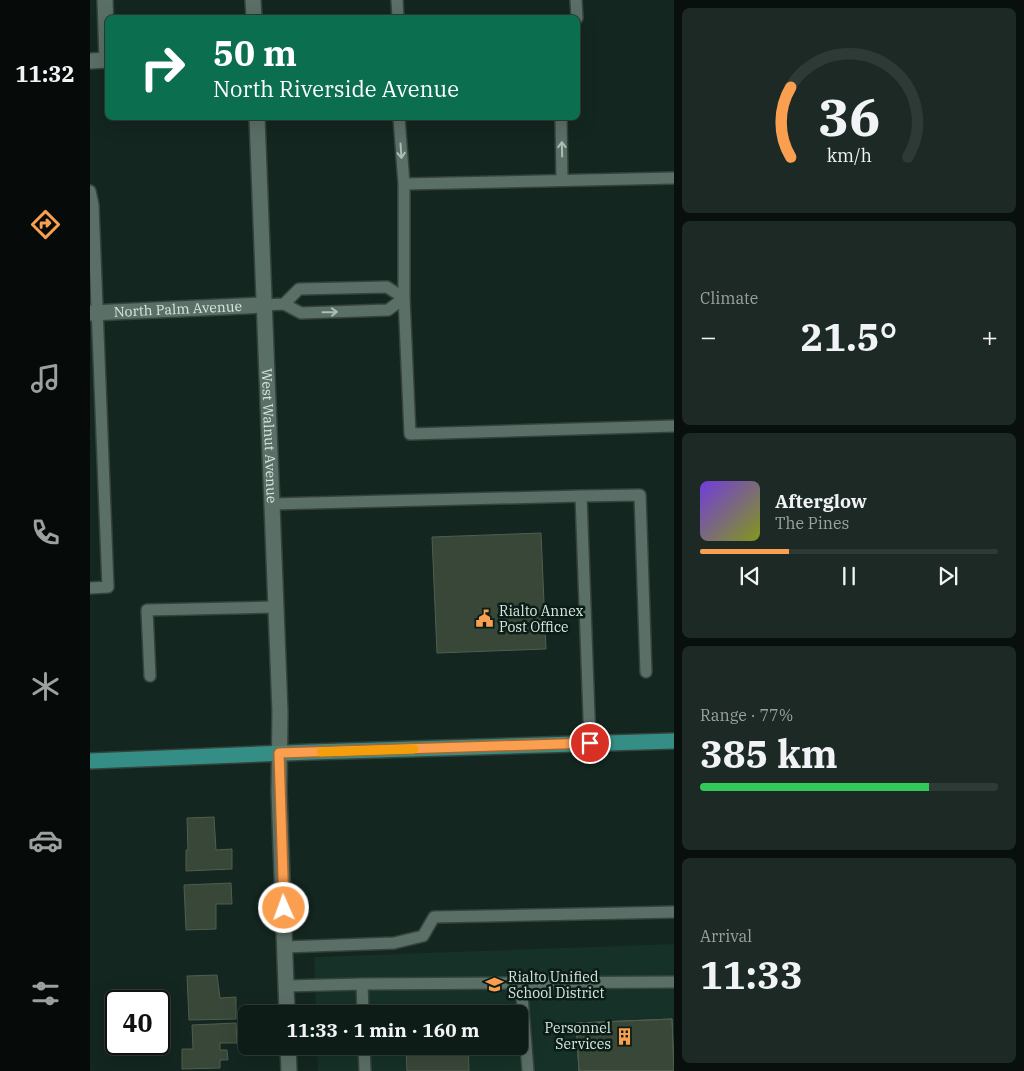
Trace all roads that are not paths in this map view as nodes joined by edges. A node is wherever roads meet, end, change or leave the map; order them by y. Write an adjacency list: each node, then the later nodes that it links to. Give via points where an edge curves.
1 (104, 0): 8 (street)
2 (253, 0): 5 (street)
3 (397, 0): 6 (lane)
4 (576, 0): 7 (lane)
5 (254, 15)
6 (398, 15)
7 (577, 15)
8 (105, 20)
9 (105, 60): 10 (street)
10 (90, 61)
11 (257, 120): 20 (street, West Walnut Avenue)
12 (399, 120): 16 (lane, one-way to 16)
13 (561, 120): 15 (lane, one-way to 13)
14 (674, 178): 15 (lane)
15 (562, 180): 16 (lane)
16 (404, 184): 18 (lane)
17 (90, 191): 21 (lane, via 93,205)
18 (404, 298): 19 (lane, one-way to 18, via 301,312 388,310); 19 (lane, via 387,287 299,289); 22 (lane, via 410,434)
19 (284, 304): 20 (lane)
20 (264, 305): 21 (street, North Palm Avenue); 24 (street, West Walnut Avenue)
21 (93, 313): 25 (lane, via 108,587)
22 (674, 426)
23 (581, 496): 24 (lane); 27 (lane, via 640,495); 30 (lane)
24 (272, 504): 26 (street, West Walnut Avenue)
25 (90, 588)
26 (275, 607): 28 (lane, via 147,610); 31 (street, West Walnut Avenue)
27 (646, 672)
28 (150, 676)
29 (674, 741): 30 (main road)
30 (590, 743): 31 (main road)
31 (279, 753): 32 (main road); 34 (street, West Walnut Avenue)
32 (90, 761)
33 (674, 912): 34 (lane, via 434,917 423,936 394,943)
34 (285, 947): 38 (street, West Walnut Avenue)
35 (674, 982): 36 (lane)
36 (522, 983): 37 (lane); 45 (lane)
37 (362, 984): 38 (lane); 40 (lane)
38 (286, 986): 39 (street, West Walnut Avenue)
39 (287, 1005)
40 (363, 1005)
41 (288, 1055): 43 (street)
42 (364, 1055): 44 (lane)
43 (289, 1071)
44 (365, 1071)
45 (528, 1071)

